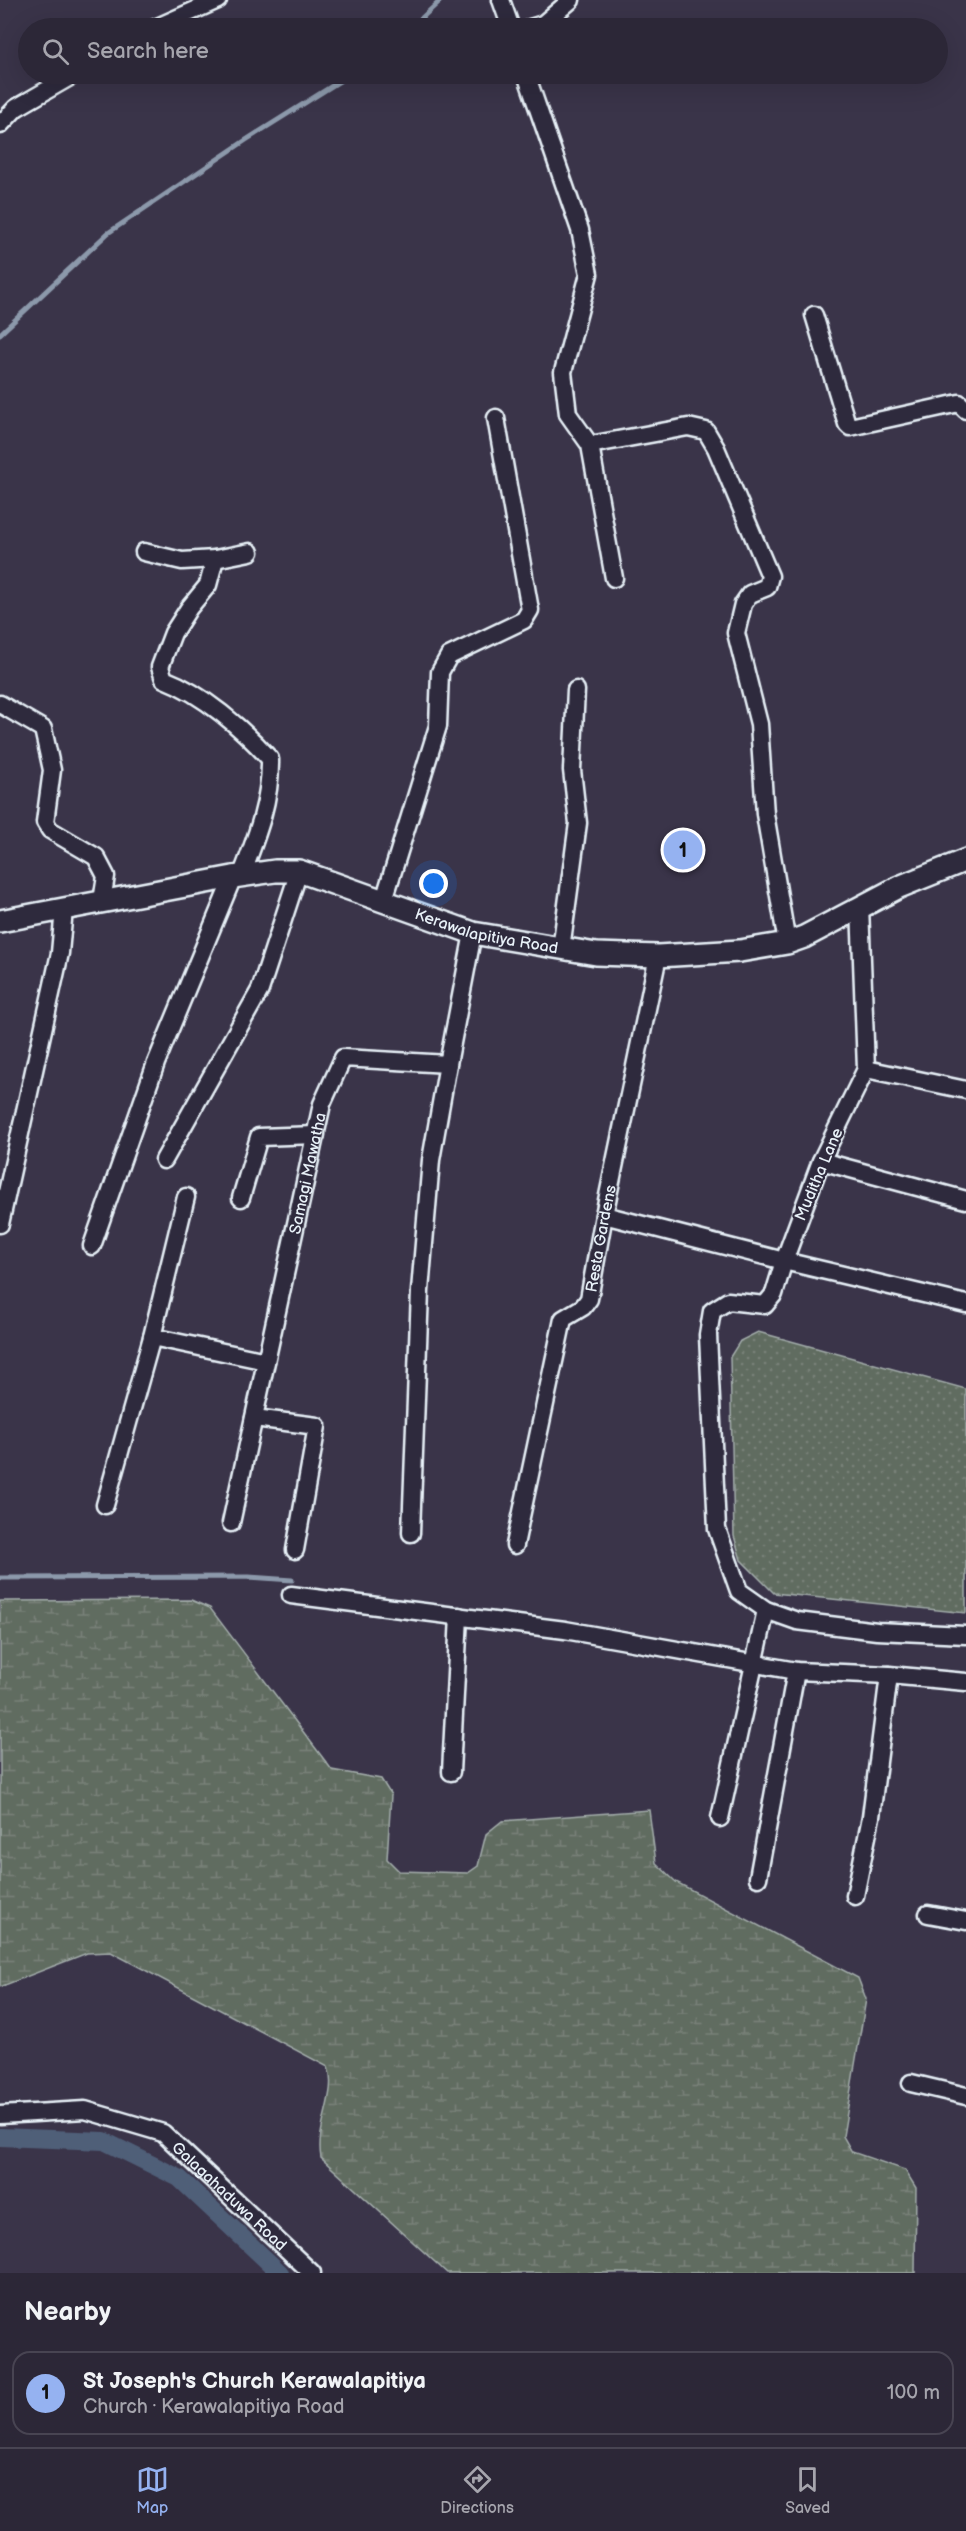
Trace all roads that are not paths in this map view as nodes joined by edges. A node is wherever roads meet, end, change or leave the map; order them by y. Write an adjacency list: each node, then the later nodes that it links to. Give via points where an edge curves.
1 (218, 0): 4 (street)
2 (501, 0): 5 (street)
3 (571, 0): 6 (street)
4 (178, 18)
5 (507, 18)
6 (550, 18)
7 (57, 84): 9 (street, via 15,108)
8 (529, 84): 13 (street, via 580,230 589,274 563,372 568,414)
9 (0, 125)
10 (814, 315): 11 (street, via 850,427)
11 (964, 404)
12 (496, 418): 23 (street, via 530,610 524,620 449,656 440,672 438,726)
13 (590, 445): 17 (street); 29 (street, via 688,427 706,431 770,576 767,587 750,594 742,604 736,633 759,724 765,814)
14 (144, 552): 16 (street, via 182,561)
15 (250, 552): 16 (street)
16 (215, 559): 22 (street, via 208,585 173,633 160,667 164,679 180,685 246,732 270,759 270,783 260,828)
17 (614, 578)
18 (576, 690): 30 (street, via 572,770 578,823)
19 (0, 704): 24 (street, via 44,729 52,770 45,822 50,830 96,857 106,876)
20 (966, 860): 25 (street, Kerawalapitiya Road)
21 (299, 871): 22 (street, Kerawalapitiya Road); 23 (street, Kerawalapitiya Road); 36 (street, via 260,990)
22 (237, 877): 24 (street, Kerawalapitiya Road); 43 (street, via 156,1063)
23 (384, 900): 28 (street, Kerawalapitiya Road)
24 (102, 901): 26 (street, Kerawalapitiya Road)
25 (860, 906): 29 (street, Kerawalapitiya Road); 33 (street, Muditha Lane)
26 (64, 909): 27 (street, Kerawalapitiya Road); 42 (street, via 60,953)
27 (0, 921)
28 (473, 933): 30 (street, Kerawalapitiya Road); 32 (street)
29 (787, 943): 31 (street, Kerawalapitiya Road, via 740,951)
30 (561, 949): 31 (street, Kerawalapitiya Road)
31 (658, 956): 41 (street, Resta Gardens)
32 (448, 1064): 35 (street, Samagi Mawatha, via 343,1058 322,1104); 51 (street, via 431,1160 420,1291)
33 (866, 1069): 34 (street); 37 (street, Muditha Lane)
34 (966, 1090)
35 (316, 1135): 39 (street, via 259,1137); 47 (street, Samagi Mawatha)
36 (164, 1160)
37 (821, 1161): 40 (street); 44 (street, Muditha Lane)
38 (186, 1197): 46 (street)
39 (241, 1197)
40 (966, 1200)
41 (604, 1215): 44 (street); 52 (street, Resta Gardens, via 589,1299 563,1319)
42 (0, 1224)
43 (92, 1246)
44 (784, 1261): 45 (street); 55 (street, Muditha Lane, via 774,1294 765,1305 728,1301 712,1311 708,1335 717,1529 739,1592)
45 (966, 1304)
46 (152, 1337): 47 (street); 49 (street)
47 (266, 1361): 48 (street, Samagi Mawatha)
48 (254, 1418): 50 (street, Samagi Mawatha); 53 (street, via 317,1426)
49 (105, 1505)
50 (231, 1523)
51 (411, 1533)
52 (515, 1545)
53 (295, 1550)
54 (291, 1594): 56 (street)
55 (766, 1610): 57 (street, via 797,1621 876,1631); 58 (street)
56 (459, 1616): 58 (street, via 565,1630); 62 (street)
57 (966, 1635)
58 (755, 1664): 59 (street); 63 (street)
59 (796, 1671): 60 (street); 64 (street)
60 (888, 1675): 61 (street); 65 (street, via 871,1817)
61 (966, 1682)
62 (451, 1772)
63 (720, 1818)
64 (758, 1878)
65 (855, 1896)
66 (928, 1914): 67 (street)
67 (966, 1921)
68 (911, 2083): 69 (street)
69 (966, 2096)
70 (0, 2115): 71 (street, Galagahaduwa Road, via 85,2110 163,2133)
71 (312, 2273)

